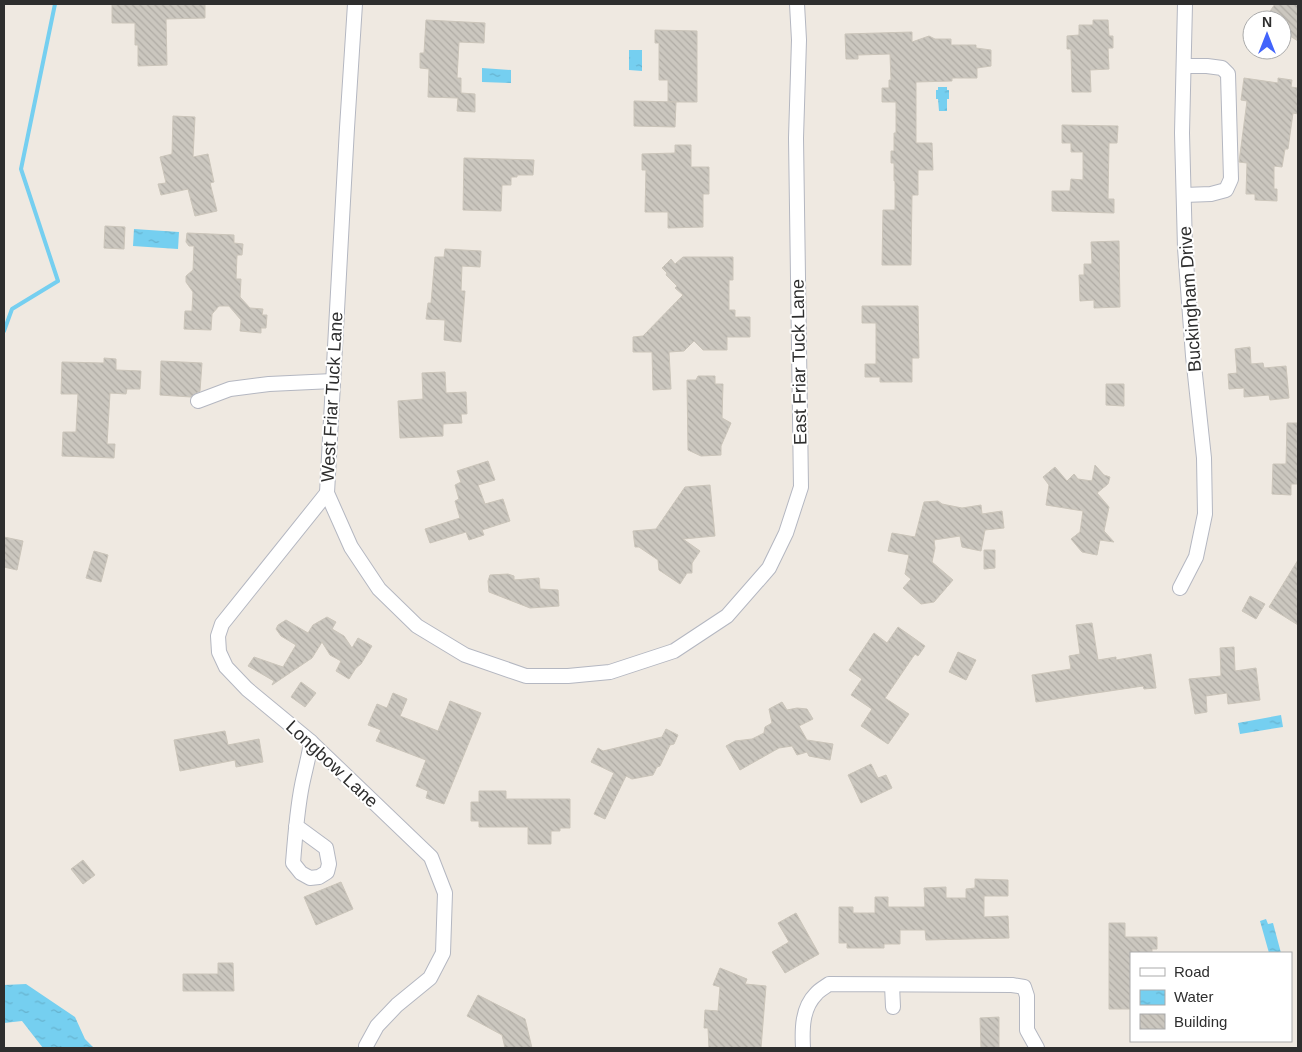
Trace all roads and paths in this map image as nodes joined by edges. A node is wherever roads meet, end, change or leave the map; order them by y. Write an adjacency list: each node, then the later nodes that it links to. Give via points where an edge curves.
1 (355, 4): 6 (street, West Friar Tuck Lane)
2 (797, 4): 10 (street, East Friar Tuck Lane, via 800,487 786,533 769,568 727,616 674,652)
3 (1185, 4): 4 (street, Buckingham Drive)
4 (1184, 66): 5 (street, Buckingham Drive); 5 (street, via 1222,68 1228,74 1231,179 1226,190)
5 (1184, 195): 9 (street, Buckingham Drive, via 1192,346 1204,458 1205,514 1196,557)
6 (333, 381): 7 (street, via 230,389); 8 (street, West Friar Tuck Lane)
7 (198, 401)
8 (327, 493): 10 (street, West Friar Tuck Lane, via 350,547 379,589 417,626 465,655 526,676 610,672); 11 (street, Longbow Lane, via 222,624 218,636 219,652 226,667 247,690)
9 (1180, 588)
10 (657, 657)
11 (311, 742): 12 (street); 15 (street, Longbow Lane, via 431,857 445,893 443,953 430,978 377,1026)
12 (296, 826)
13 (892, 985): 14 (street); 16 (street, via 829,984 816,993 806,1008 802,1027); 17 (street, via 1012,985 1024,988 1027,1030)
14 (893, 1007)
15 (368, 1047)
16 (803, 1048)
17 (1037, 1048)

